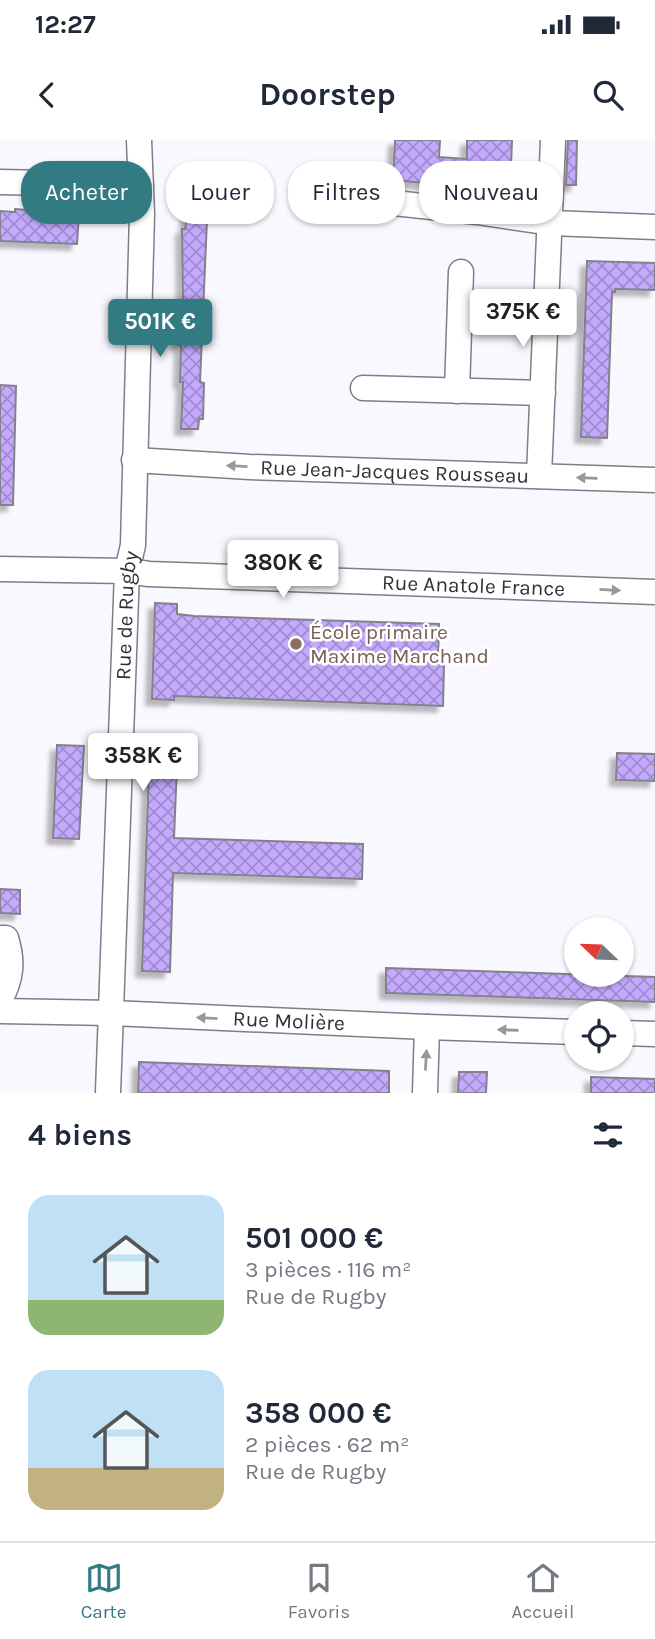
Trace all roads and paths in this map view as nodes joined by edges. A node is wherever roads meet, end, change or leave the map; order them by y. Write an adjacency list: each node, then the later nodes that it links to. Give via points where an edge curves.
1 (139, 140): 3 (street, Rue de Rugby)
2 (553, 140): 4 (street)
3 (140, 161)
4 (552, 161)
5 (0, 182): 6 (street)
6 (21, 182)
7 (563, 223): 10 (street)
8 (142, 224): 15 (street, Rue de Rugby)
9 (551, 224): 14 (street)
10 (655, 227)
11 (461, 272): 13 (street)
12 (363, 388): 13 (street)
13 (457, 390): 14 (street)
14 (543, 393): 16 (street)
15 (134, 460): 16 (street, Rue Jean-Jacques Rousseau, one-way to 15); 19 (street, Rue de Rugby, via 133,545)
16 (539, 476): 17 (street, Rue Jean-Jacques Rousseau, one-way to 16)
17 (655, 480)
18 (0, 569): 19 (street, Rue Anatole France)
19 (127, 571): 20 (street, Rue Anatole France, one-way to 20); 24 (street, Rue de Rugby)
20 (655, 592)
21 (0, 938): 22 (street, via 6,938 12,956)
22 (0, 1000)
23 (0, 1011): 24 (street, Rue Molière)
24 (111, 1013): 25 (street, Rue Molière, one-way to 24); 29 (street, Rue de Rugby)
25 (428, 1027): 26 (street, Rue Molière, one-way to 25); 30 (street, one-way to 25)
26 (564, 1032)
27 (634, 1033): 28 (street)
28 (655, 1034)
29 (108, 1093)
30 (425, 1093)

